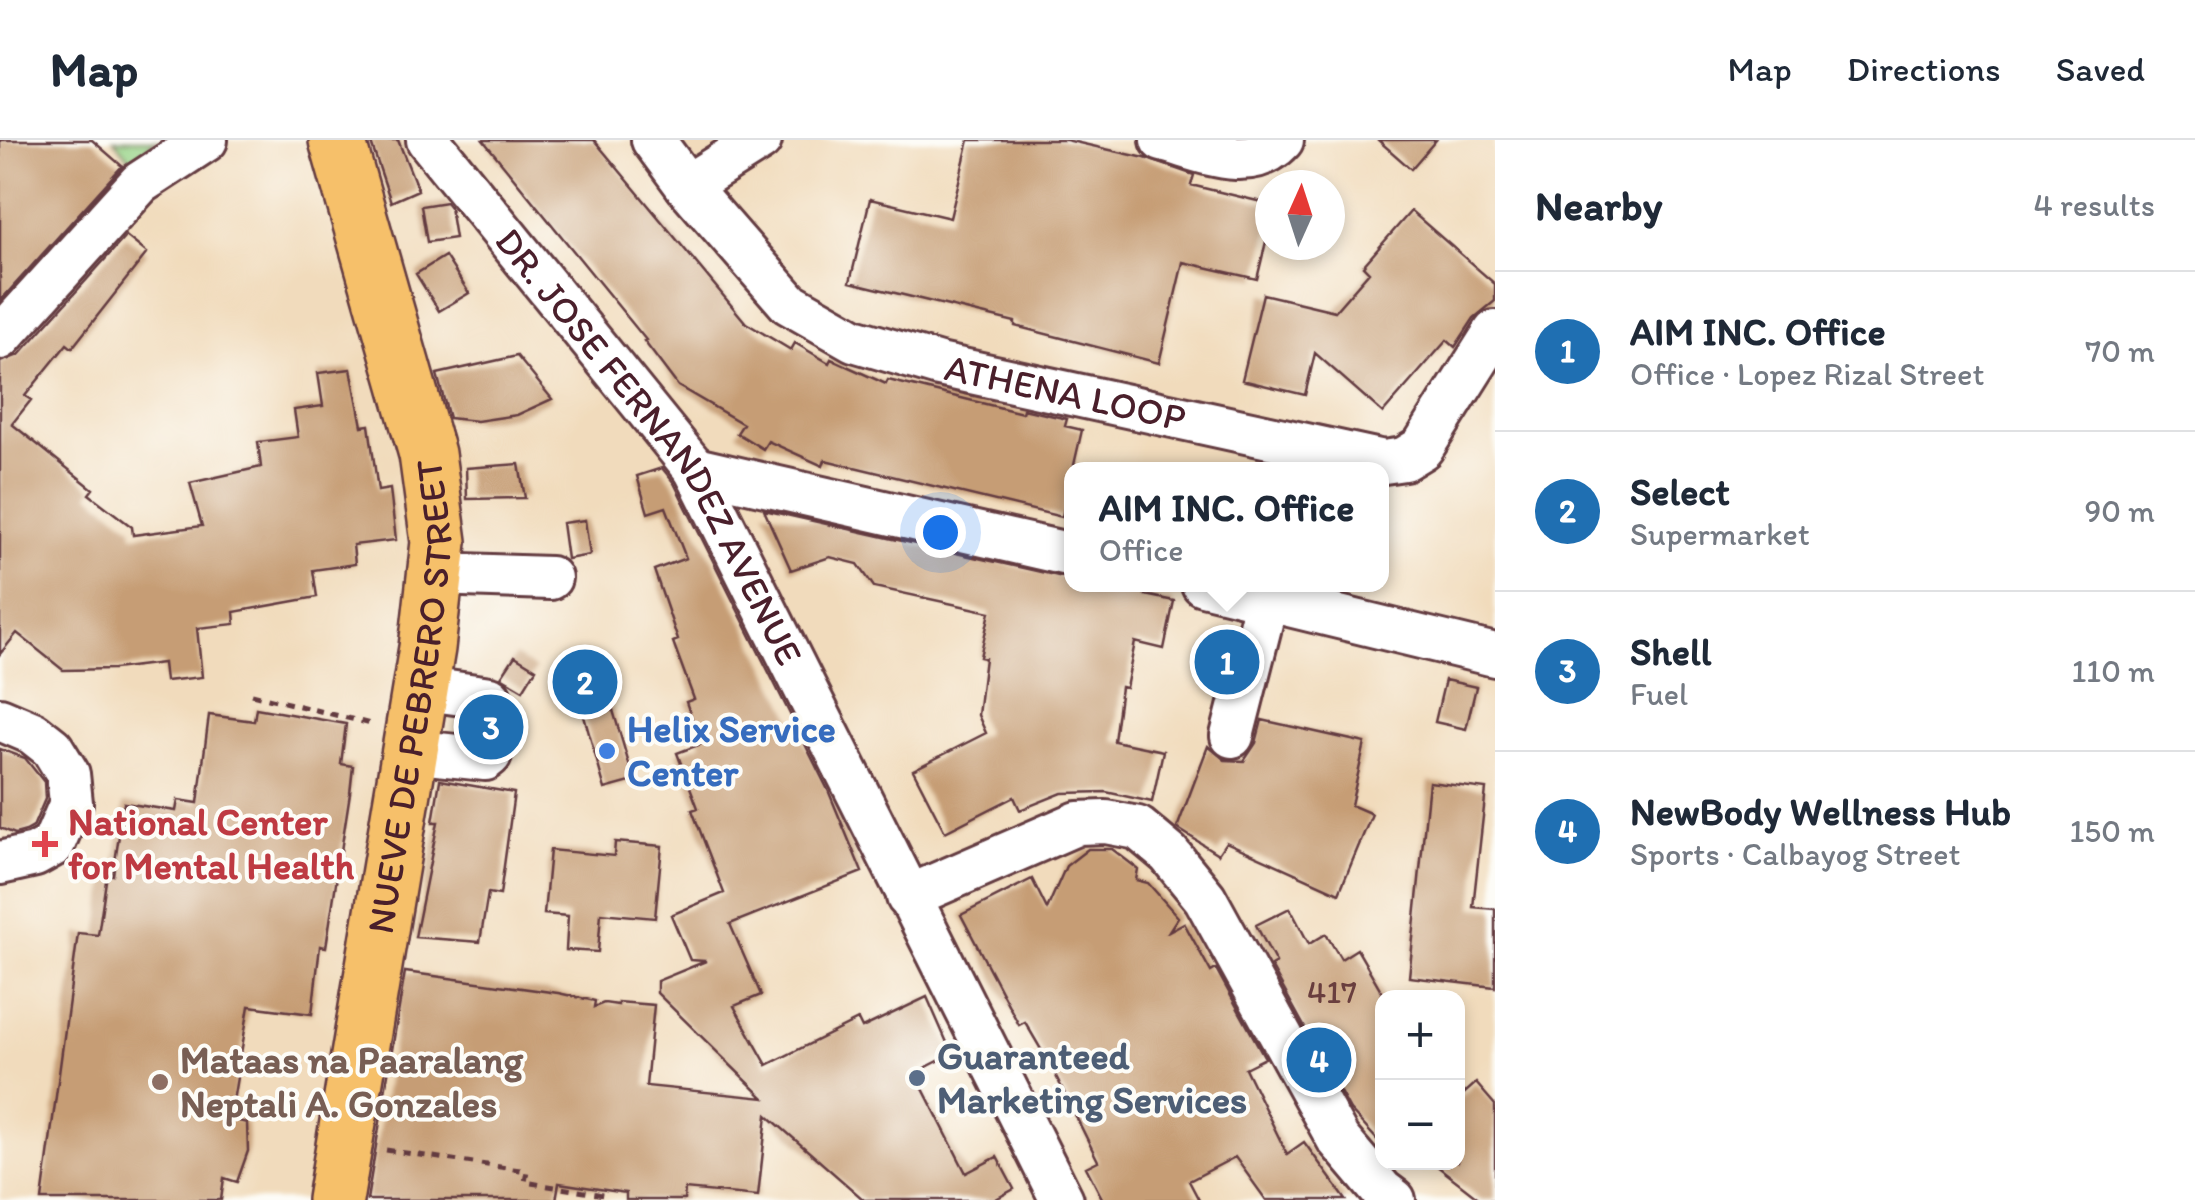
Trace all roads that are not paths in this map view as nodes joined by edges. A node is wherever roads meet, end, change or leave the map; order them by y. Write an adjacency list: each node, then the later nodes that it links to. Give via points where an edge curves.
1 (206, 140): 10 (street, via 140,183)
2 (337, 140): 13 (main road, NUEVE DE PEBRERO STREET, via 427,454 438,542)
3 (428, 140): 11 (street, DR. JOSE FERNANDEZ AVENUE)
4 (653, 140): 8 (street, ATHENA LOOP)
5 (760, 140): 8 (street)
6 (1162, 140): 7 (street, via 1235,159 1272,152)
7 (1282, 140)
8 (686, 186): 9 (street, ATHENA LOOP, via 789,303 854,340 939,365 1384,462 1422,448)
9 (1495, 332)
10 (0, 338)
11 (695, 469): 12 (street); 22 (street, DR. JOSE FERNANDEZ AVENUE)
12 (1064, 553)
13 (435, 574): 14 (street); 19 (main road, NUEVE DE PEBRERO STREET)
14 (550, 578)
15 (1237, 592): 16 (street)
16 (1267, 599): 17 (street); 20 (street)
17 (1494, 653)
18 (0, 719): 21 (street, via 52,748 68,774 71,803 52,845)
19 (414, 725): 19 (street, via 485,759 494,700 490,698); 23 (main road, NUEVE DE PEBRERO STREET)
20 (1232, 736)
21 (0, 863)
22 (908, 898): 24 (street, DR. JOSE FERNANDEZ AVENUE); 25 (street, via 1078,822 1138,828 1205,898 1338,1138)
23 (335, 1200)
24 (1062, 1200)
25 (1394, 1200)

